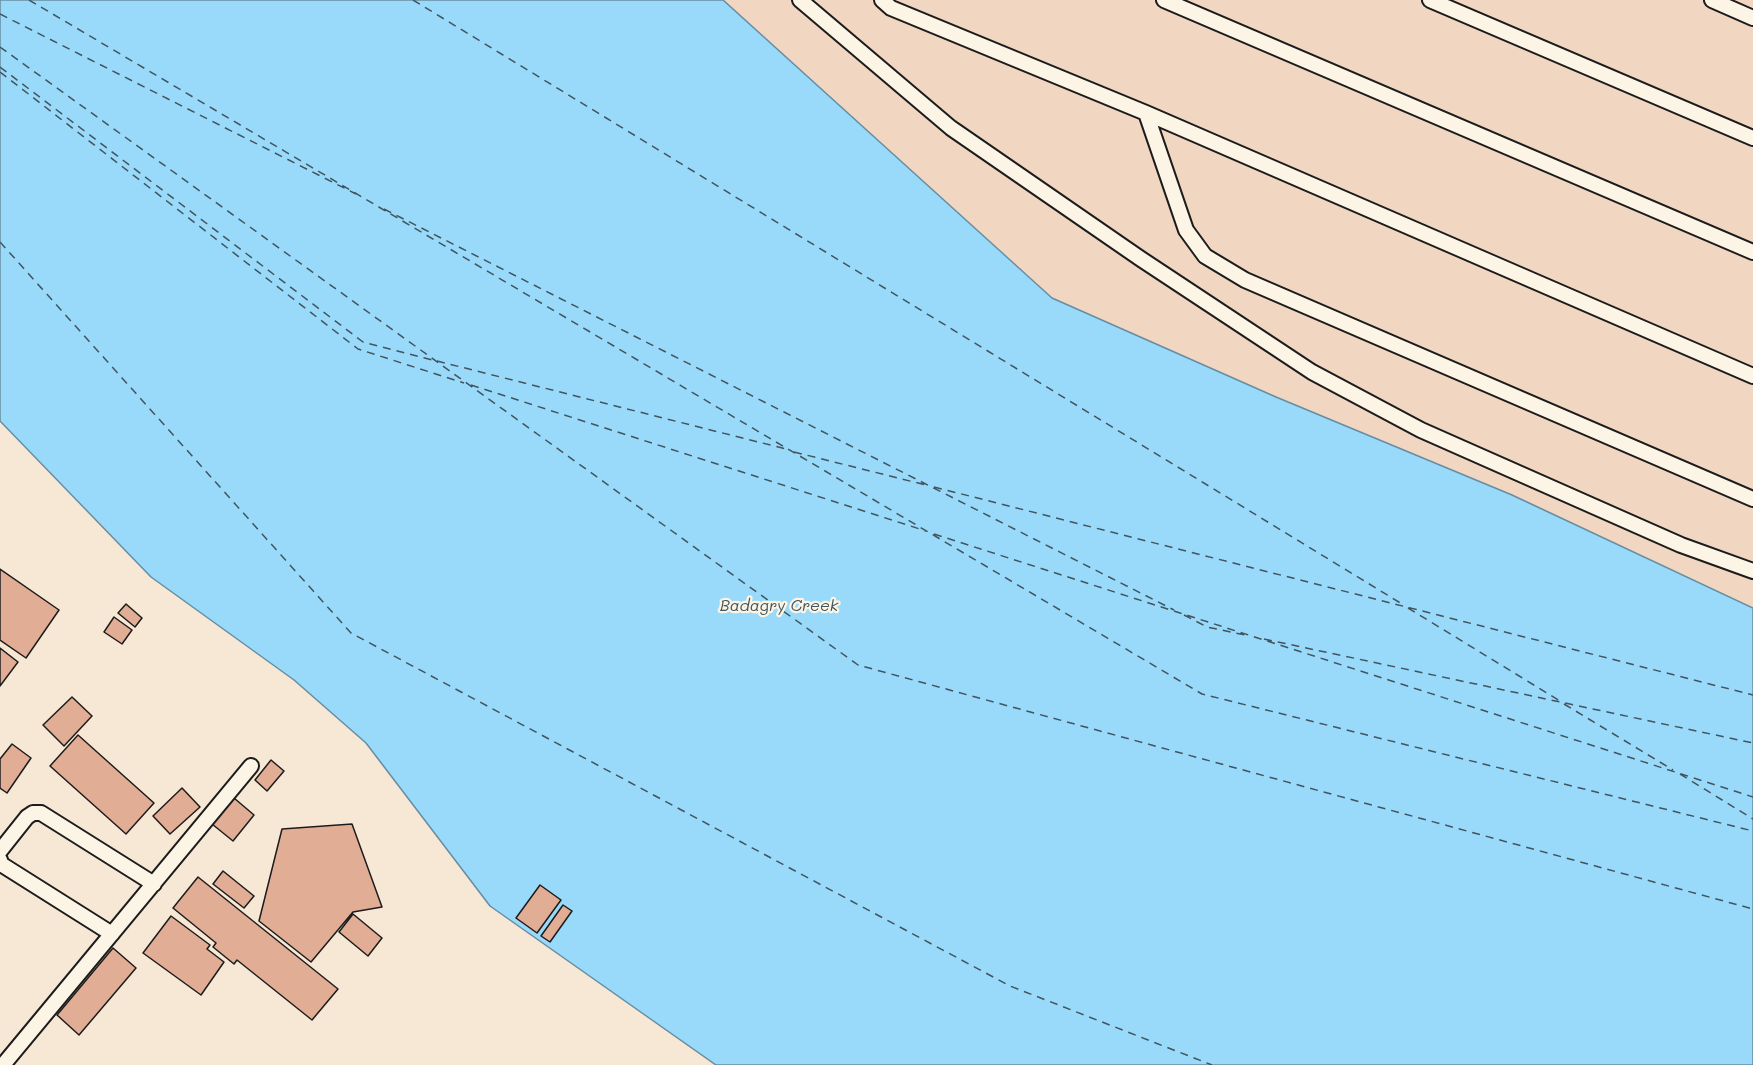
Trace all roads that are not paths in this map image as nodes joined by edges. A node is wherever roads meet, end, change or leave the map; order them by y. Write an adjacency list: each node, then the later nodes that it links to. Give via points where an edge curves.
1 (800, 0): 12 (lane, via 951,128 1312,372 1422,430 1681,545)
2 (882, 0): 7 (lane, via 891,8)
3 (1164, 0): 9 (lane)
4 (1430, 0): 8 (lane)
5 (1712, 0): 6 (lane)
6 (1753, 18)
7 (1146, 113): 10 (lane); 11 (lane, via 1186,230 1205,256 1245,280)
8 (1753, 138)
9 (1753, 252)
10 (1753, 376)
11 (1753, 499)
12 (1753, 571)
13 (251, 766): 16 (lane)
14 (0, 851): 16 (lane, via 27,817 41,813)
15 (0, 861): 17 (lane)
16 (154, 884): 17 (lane)
17 (112, 934): 18 (lane)
18 (3, 1065)

